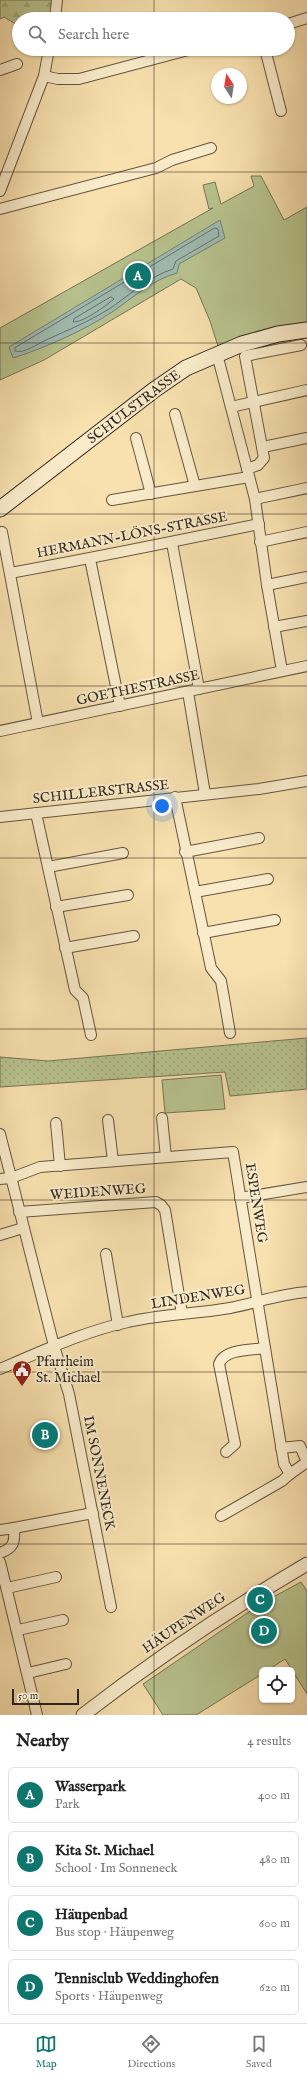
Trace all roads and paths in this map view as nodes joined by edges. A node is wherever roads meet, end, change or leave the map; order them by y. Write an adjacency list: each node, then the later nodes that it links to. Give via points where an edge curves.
1 (57, 0): 2 (street)
2 (56, 12)
3 (307, 18): 4 (street)
4 (295, 22)
5 (48, 56): 10 (street)
6 (165, 56): 10 (street, via 78,79)
7 (267, 56): 11 (street)
8 (17, 64): 9 (street)
9 (0, 70)
10 (44, 76): 13 (street)
11 (281, 111)
12 (211, 148): 14 (street, via 172,160 156,168)
13 (0, 191)
14 (0, 209)
15 (307, 330): 17 (main road, SCHULSTRASSE, via 259,339)
16 (301, 345): 19 (street, via 245,356)
17 (217, 354): 20 (street); 31 (main road, SCHULSTRASSE, via 186,368 154,390)
18 (307, 390): 19 (street)
19 (254, 401): 20 (street); 24 (street)
20 (231, 407): 25 (street)
21 (175, 414): 26 (street)
22 (136, 438): 28 (street)
23 (307, 438): 24 (street)
24 (263, 447): 25 (street, via 262,462)
25 (248, 473): 26 (street); 29 (street)
26 (195, 486): 28 (street)
27 (307, 488): 29 (street)
28 (151, 494): 30 (street)
29 (255, 499): 32 (street)
30 (112, 500)
31 (0, 509)
32 (259, 524): 35 (street); 36 (street, HERMANN-LÖNS-STRASSE)
33 (2, 532): 38 (street)
34 (307, 532): 35 (street)
35 (260, 542): 40 (street)
36 (172, 543): 37 (street, HERMANN-LÖNS-STRASSE, via 133,548); 45 (street)
37 (90, 558): 38 (street, HERMANN-LÖNS-STRASSE); 47 (street)
38 (10, 573): 48 (street)
39 (307, 577): 40 (street)
40 (267, 585): 42 (street)
41 (307, 621): 42 (street)
42 (274, 627): 44 (street)
43 (307, 666): 44 (street, GOETHESTRASSE)
44 (282, 671): 45 (street, GOETHESTRASSE)
45 (199, 689): 46 (street, GOETHESTRASSE)
46 (188, 692): 47 (street, GOETHESTRASSE); 51 (street)
47 (120, 706): 48 (street, GOETHESTRASSE)
48 (38, 723): 49 (street, GOETHESTRASSE)
49 (0, 731)
50 (307, 781): 51 (street, SCHILLERSTRASSE)
51 (205, 794): 52 (street, SCHILLERSTRASSE)
52 (174, 797): 53 (street, SCHILLERSTRASSE); 56 (street)
53 (36, 813): 54 (street, SCHILLERSTRASSE); 58 (street)
54 (0, 817)
55 (260, 838): 56 (street)
56 (186, 852): 60 (street)
57 (123, 853): 58 (street)
58 (48, 867): 62 (street)
59 (268, 879): 60 (street)
60 (195, 892): 64 (street)
61 (128, 895): 62 (street)
62 (56, 907): 66 (street)
63 (275, 920): 64 (street)
64 (204, 933): 67 (street, via 211,968 221,981)
65 (134, 936): 66 (street)
66 (65, 948): 68 (street, via 75,990 83,998)
67 (230, 1033)
68 (91, 1035)
69 (162, 1118): 73 (street)
70 (108, 1120): 74 (street)
71 (56, 1123): 75 (street)
72 (0, 1134): 76 (street)
73 (166, 1157): 74 (street, ESPENWEG); 79 (street, ESPENWEG, via 233,1152)
74 (113, 1161): 75 (street, ESPENWEG)
75 (60, 1166): 76 (street, ESPENWEG, via 40,1167)
76 (11, 1178): 77 (street, ESPENWEG); 80 (street)
77 (0, 1179)
78 (307, 1187): 79 (street)
79 (240, 1198): 85 (street, ESPENWEG)
80 (19, 1212): 81 (street); 86 (street, WEIDENWEG, via 156,1202 161,1205)
81 (23, 1228): 82 (street); 88 (street)
82 (0, 1235)
83 (106, 1254): 87 (street)
84 (307, 1292): 85 (street, LINDENWEG)
85 (258, 1301): 86 (street, LINDENWEG); 89 (street, ESPENWEG)
86 (182, 1314): 87 (street, LINDENWEG)
87 (118, 1325): 88 (street, LINDENWEG)
88 (54, 1346): 90 (street, LINDENWEG); 95 (street, IM SONNENECK, via 69,1394)
89 (265, 1348): 91 (street, ESPENWEG); 92 (street, via 227,1354 218,1364 235,1444)
90 (0, 1369)
91 (281, 1448): 93 (street, via 300,1446); 94 (street, ESPENWEG, via 284,1464)
92 (226, 1452)
93 (307, 1462): 94 (street)
94 (290, 1474): 96 (street)
95 (93, 1512): 97 (street); 104 (street, IM SONNENECK)
96 (221, 1516)
97 (14, 1528): 98 (street); 99 (street, via 13,1545)
98 (0, 1530)
99 (0, 1553)
100 (0, 1562): 103 (street)
101 (307, 1564): 110 (street, HÄUPENWEG, via 198,1632 128,1680)
102 (56, 1577): 103 (street)
103 (7, 1588): 106 (street)
104 (111, 1606)
105 (63, 1620): 106 (street)
106 (18, 1630): 108 (street)
107 (66, 1664): 108 (street)
108 (28, 1673): 109 (street)
109 (37, 1715)
110 (83, 1715)

